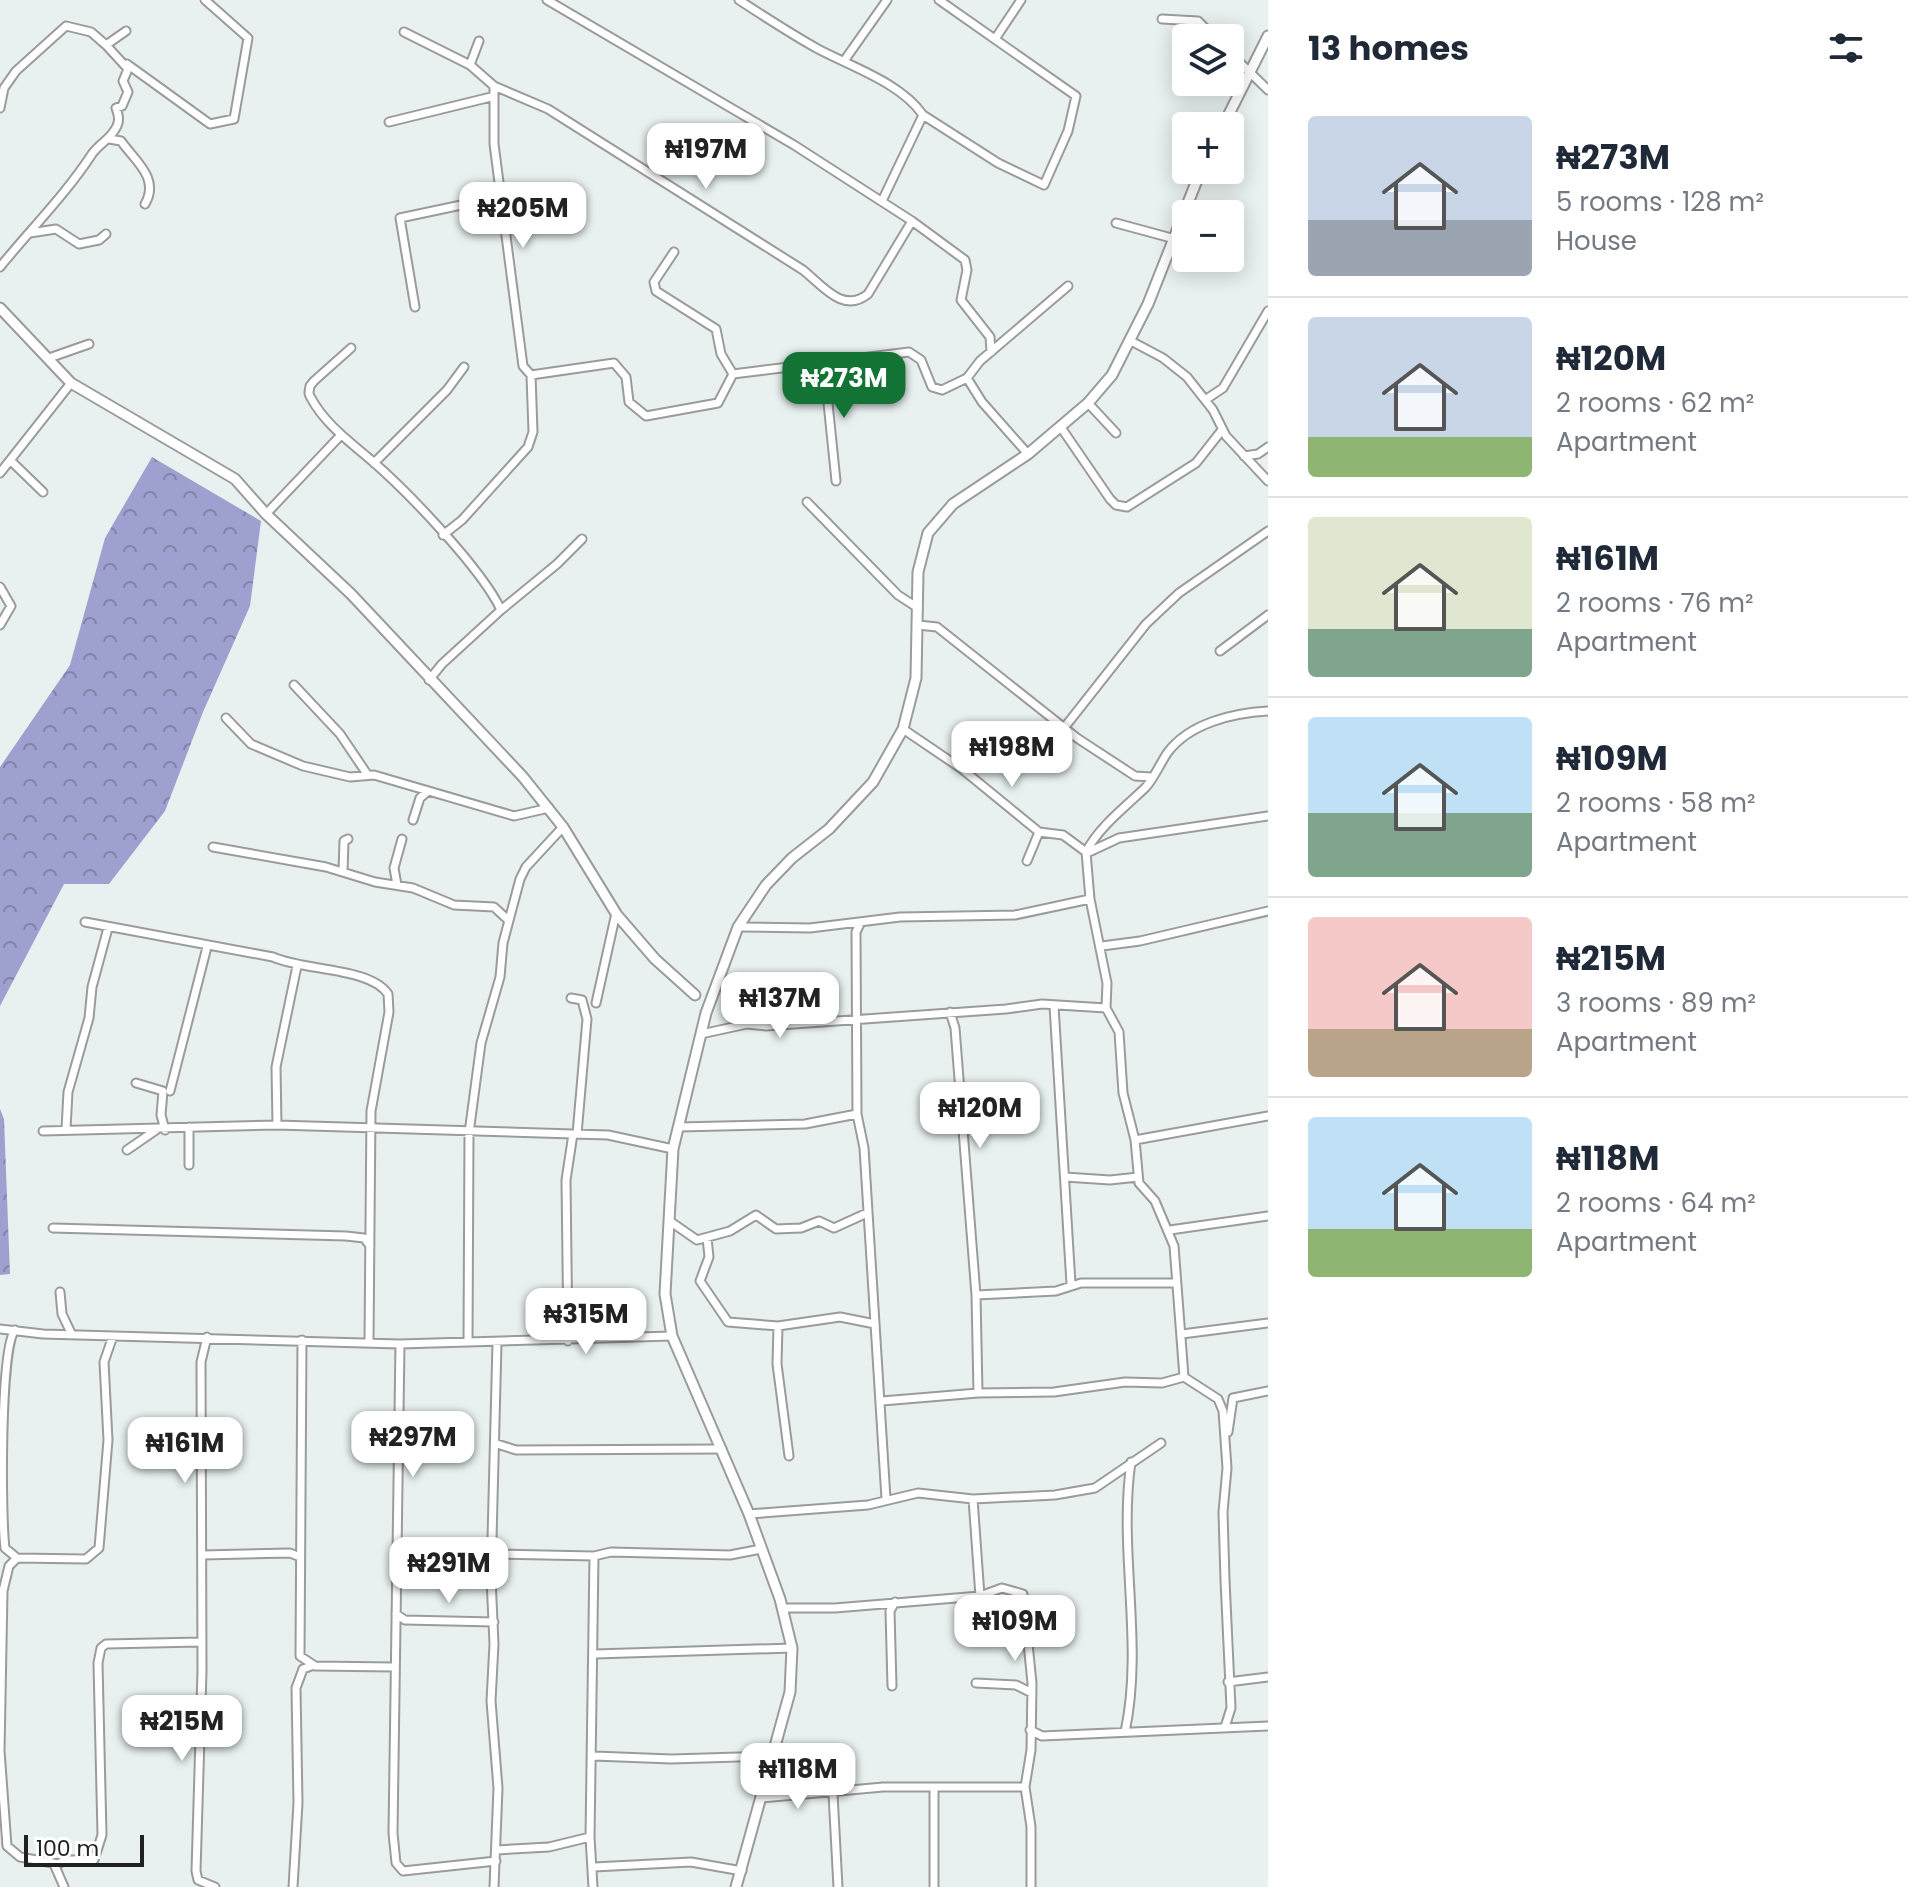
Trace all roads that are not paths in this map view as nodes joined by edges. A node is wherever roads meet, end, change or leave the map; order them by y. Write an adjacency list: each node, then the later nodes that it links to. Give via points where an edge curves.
1 (205, 0): 16 (street, via 248,38 234,119 210,124)
2 (547, 0): 29 (street)
3 (739, 0): 15 (street)
4 (887, 0): 15 (street)
5 (939, 0): 12 (street)
6 (1021, 0): 12 (street)
7 (1162, 19): 8 (street)
8 (1201, 24)
9 (126, 31): 14 (street)
10 (404, 32): 18 (street)
11 (1268, 36): 19 (street)
12 (995, 39): 25 (street, via 1076,96 1068,131 1044,185)
13 (479, 41): 18 (street)
14 (106, 45): 16 (street); 23 (street, via 91,32 66,26 16,71 4,88)
15 (844, 61): 25 (street, via 899,93)
16 (126, 64): 27 (street, via 123,81 128,92 116,108 119,120)
17 (1244, 64): 19 (street)
18 (470, 65): 20 (street)
19 (1251, 70): 21 (street); 24 (street)
20 (494, 86): 22 (street); 31 (street, via 548,109 848,303 868,294)
21 (1268, 90)
22 (491, 97): 26 (street); 28 (street)
23 (0, 108)
24 (1230, 112)
25 (923, 115): 29 (street)
26 (389, 122)
27 (109, 139): 30 (street, via 121,141 143,167 151,183); 33 (street)
28 (499, 197): 40 (street, via 400,218); 51 (street, via 523,366)
29 (882, 201): 31 (street)
30 (145, 204)
31 (912, 221): 46 (street, via 965,260 960,296 990,337)
32 (1116, 223): 35 (street)
33 (30, 233): 34 (street, via 56,229 79,244); 38 (street)
34 (106, 234)
35 (1172, 238)
36 (1172, 246): 43 (street)
37 (674, 252): 50 (street, via 653,285 716,329 721,354)
38 (0, 267)
39 (1068, 286): 46 (street)
40 (415, 307)
41 (1268, 311): 54 (street, via 1223,388)
42 (3, 316): 47 (street)
43 (1131, 341): 54 (street, via 1174,366); 55 (street)
44 (89, 344): 47 (street)
45 (351, 348): 59 (street, via 314,381 309,393)
46 (991, 352): 52 (street)
47 (49, 358): 53 (street)
48 (824, 364): 50 (street); 52 (street, via 909,352 921,360 932,387 942,390); 66 (street)
49 (464, 367): 64 (street)
50 (733, 374): 51 (street, via 718,403 646,416 629,402 626,377 614,363)
51 (531, 375): 72 (street, via 533,432 528,447)
52 (967, 378): 61 (street)
53 (71, 383): 63 (street); 70 (street, via 235,479)
54 (1205, 400): 57 (street)
55 (1088, 403): 56 (street); 58 (street)
56 (1060, 426): 57 (street, via 1110,499 1127,507 1196,463); 61 (street)
57 (1222, 430): 62 (street)
58 (1116, 433)
59 (341, 435): 64 (street); 70 (street)
60 (1268, 447): 62 (street)
61 (1028, 454): 75 (street, via 937,520 922,550)
62 (1244, 456): 67 (street)
63 (11, 461): 65 (street); 68 (street)
64 (374, 463): 72 (street)
65 (0, 473)
66 (836, 481)
67 (1268, 481)
68 (43, 492)
69 (807, 502): 75 (street, via 898,595)
70 (266, 514): 81 (street, via 351,594)
71 (1268, 531): 85 (street, via 1179,593 1146,624)
72 (443, 535): 76 (street)
73 (582, 539): 76 (street)
74 (0, 587): 78 (street, via 11,606)
75 (918, 608): 79 (street)
76 (501, 610): 81 (street)
77 (1268, 615): 80 (street)
78 (0, 625)
79 (918, 625): 85 (street, via 937,627); 86 (street, via 916,678)
80 (1220, 651)
81 (429, 680): 90 (street)
82 (294, 685): 87 (street, via 340,734)
83 (1268, 711): 88 (street, via 1188,733)
84 (226, 718): 87 (street, via 251,744 303,766 350,777)
85 (1064, 728): 88 (street, via 1135,776)
86 (903, 729): 94 (street); 111 (street, via 873,782 766,885)
87 (367, 774): 89 (street)
88 (1151, 777): 98 (street, via 1094,836)
89 (427, 792): 90 (street, via 514,816); 92 (street)
90 (549, 808): 93 (street)
91 (1268, 816): 98 (street, via 1119,838)
92 (413, 820)
93 (563, 827): 103 (street, via 526,867); 106 (street)
94 (1039, 832): 98 (street, via 1063,835); 99 (street)
95 (348, 839): 100 (street)
96 (402, 839): 101 (street, via 394,868)
97 (213, 847): 100 (street)
98 (1086, 854): 102 (street)
99 (1027, 861)
100 (343, 872): 101 (street)
101 (397, 885): 105 (street, via 454,905)
102 (1090, 899): 109 (street, via 1015,915 900,917); 114 (street)
103 (511, 910): 105 (street); 107 (street)
104 (1268, 911): 114 (street)
105 (502, 912): 107 (street)
106 (616, 913): 117 (street); 120 (street)
107 (508, 920): 140 (street, via 500,977 481,1043)
108 (85, 922): 112 (street)
109 (860, 924): 110 (street); 113 (street)
110 (847, 925): 111 (street); 113 (street)
111 (738, 927): 118 (street)
112 (108, 928): 115 (street); 136 (street, via 68,1092)
113 (856, 932): 125 (street)
114 (1102, 946): 122 (street)
115 (207, 947): 116 (street); 128 (street)
116 (297, 966): 132 (street, via 276,1067); 138 (street, via 368,979 388,994 372,1095)
117 (695, 995): 118 (street); 124 (street)
118 (713, 995): 124 (street)
119 (571, 998): 141 (street, via 582,1000 587,1019)
120 (596, 1003)
121 (1054, 1006): 122 (street); 123 (street); 146 (street)
122 (1106, 1008): 142 (street, via 1119,1032 1123,1093)
123 (950, 1012): 125 (street); 158 (street)
124 (706, 1013): 126 (street)
125 (857, 1019): 126 (street, via 737,1024); 129 (street)
126 (701, 1034): 135 (street)
127 (136, 1083): 137 (street, via 163,1091)
128 (170, 1091)
129 (857, 1114): 131 (street); 133 (street)
130 (1268, 1116): 142 (street)
131 (848, 1118): 133 (street); 135 (street)
132 (277, 1125): 134 (street); 138 (street)
133 (860, 1125): 148 (street)
134 (189, 1127): 137 (street); 145 (street)
135 (679, 1127): 143 (street)
136 (66, 1129): 137 (street); 139 (street)
137 (160, 1130): 144 (street)
138 (372, 1130): 140 (street); 154 (street)
139 (43, 1131)
140 (469, 1133): 141 (street); 172 (street)
141 (575, 1134): 143 (street, via 608,1135); 171 (street, via 566,1180)
142 (1135, 1140): 147 (street)
143 (673, 1149): 150 (street)
144 (127, 1150)
145 (189, 1165)
146 (1065, 1177): 147 (street); 156 (street)
147 (1138, 1177): 152 (street, via 1140,1189 1152,1196)
148 (867, 1213): 153 (street, via 834,1228 819,1221 787,1229 776,1229 756,1215); 160 (street)
149 (1268, 1216): 152 (street)
150 (671, 1222): 153 (street, via 691,1239); 167 (street, via 665,1294)
151 (53, 1228): 154 (street, via 360,1236)
152 (1170, 1230): 155 (street)
153 (707, 1238): 161 (street, via 709,1257 700,1281 723,1316 734,1324)
154 (371, 1248): 170 (street)
155 (1175, 1283): 156 (street); 164 (street)
156 (1071, 1284): 158 (street, via 1056,1291)
157 (60, 1292): 165 (street)
158 (976, 1295): 177 (street)
159 (1268, 1323): 164 (street)
160 (875, 1324): 161 (street, via 822,1317); 178 (street)
161 (778, 1326): 183 (street, via 777,1364)
162 (0, 1329): 163 (street)
163 (15, 1330): 165 (street); 188 (street, via 8,1345 4,1396)
164 (1182, 1334): 175 (street)
165 (72, 1335): 166 (street)
166 (113, 1336): 168 (street); 194 (street, via 104,1362 108,1440 99,1548 86,1559)
167 (672, 1336): 171 (street); 182 (street)
168 (207, 1337): 169 (street); 191 (street, via 201,1362)
169 (302, 1340): 170 (street); 193 (street)
170 (369, 1341): 174 (street)
171 (568, 1341): 173 (street)
172 (468, 1342): 173 (street); 174 (street)
173 (497, 1343): 181 (street)
174 (400, 1344): 201 (street)
175 (1184, 1377): 177 (street, via 1054,1392); 179 (street, via 1218,1399)
176 (1268, 1391): 179 (street, via 1233,1398)
177 (978, 1393): 178 (street)
178 (882, 1401): 185 (street)
179 (1226, 1442): 211 (street)
180 (1161, 1443): 184 (street)
181 (497, 1444): 182 (street, via 516,1450); 190 (street)
182 (722, 1449): 187 (street)
183 (789, 1456)
184 (1131, 1462): 186 (street, via 1095,1488 1042,1497); 220 (street, via 1126,1495 1130,1659)
185 (886, 1499): 186 (street, via 918,1493); 187 (street, via 868,1505)
186 (973, 1499): 196 (street)
187 (749, 1514): 189 (street)
188 (2, 1544): 194 (street)
189 (761, 1549): 192 (street, via 730,1555); 199 (street)
190 (493, 1554): 192 (street); 203 (street)
191 (202, 1555): 193 (street); 205 (street)
192 (594, 1556): 207 (street)
193 (300, 1557): 208 (street, via 300,1656)
194 (17, 1558): 195 (street)
195 (2, 1591): 230 (street)
196 (980, 1596): 197 (street); 213 (street, via 1009,1588 1023,1594)
197 (895, 1602): 198 (street); 200 (street)
198 (881, 1603): 199 (street); 200 (street)
199 (783, 1608): 206 (street)
200 (890, 1611): 214 (street)
201 (396, 1614): 202 (street); 204 (street)
202 (405, 1620): 203 (street); 204 (street)
203 (494, 1622): 233 (street, via 491,1701)
204 (396, 1627): 209 (street)
205 (200, 1642): 235 (street, via 101,1648 101,1844 94,1860); 239 (street, via 196,1871 198,1880)
206 (792, 1648): 207 (street); 225 (street, via 790,1692)
207 (595, 1654): 224 (street)
208 (311, 1666): 209 (street); 240 (street, via 303,1669 296,1688)
209 (393, 1667): 234 (street, via 393,1833 399,1869)
210 (1268, 1677): 211 (street)
211 (1228, 1682): 218 (street, via 1231,1708)
212 (976, 1683): 215 (street)
213 (1032, 1683): 215 (street); 216 (street)
214 (892, 1686)
215 (1023, 1687): 216 (street)
216 (1032, 1693): 219 (street)
217 (1268, 1726): 218 (street)
218 (1225, 1727): 220 (street)
219 (1030, 1730): 221 (street); 222 (street)
220 (1125, 1732): 221 (street)
221 (1042, 1736): 222 (street)
222 (1031, 1750): 227 (street)
223 (840, 1755): 226 (street)
224 (594, 1756): 225 (street); 232 (street)
225 (772, 1756): 226 (street)
226 (763, 1783): 231 (street)
227 (1025, 1787): 228 (street); 246 (street)
228 (934, 1788): 229 (street, via 883,1787); 245 (street)
229 (833, 1794): 231 (street); 244 (street)
230 (3, 1796): 235 (street, via 9,1850)
231 (761, 1798): 237 (street)
232 (590, 1837): 233 (street, via 549,1847); 236 (street)
233 (497, 1850): 234 (street)
234 (496, 1861): 241 (street)
235 (54, 1864): 238 (street)
236 (594, 1867): 237 (street, via 691,1862); 242 (street)
237 (742, 1871): 243 (street)
238 (64, 1887)
239 (215, 1887)
240 (293, 1887)
241 (494, 1887)
242 (593, 1887)
243 (736, 1887)
244 (838, 1887)
245 (934, 1887)
246 (1031, 1887)

